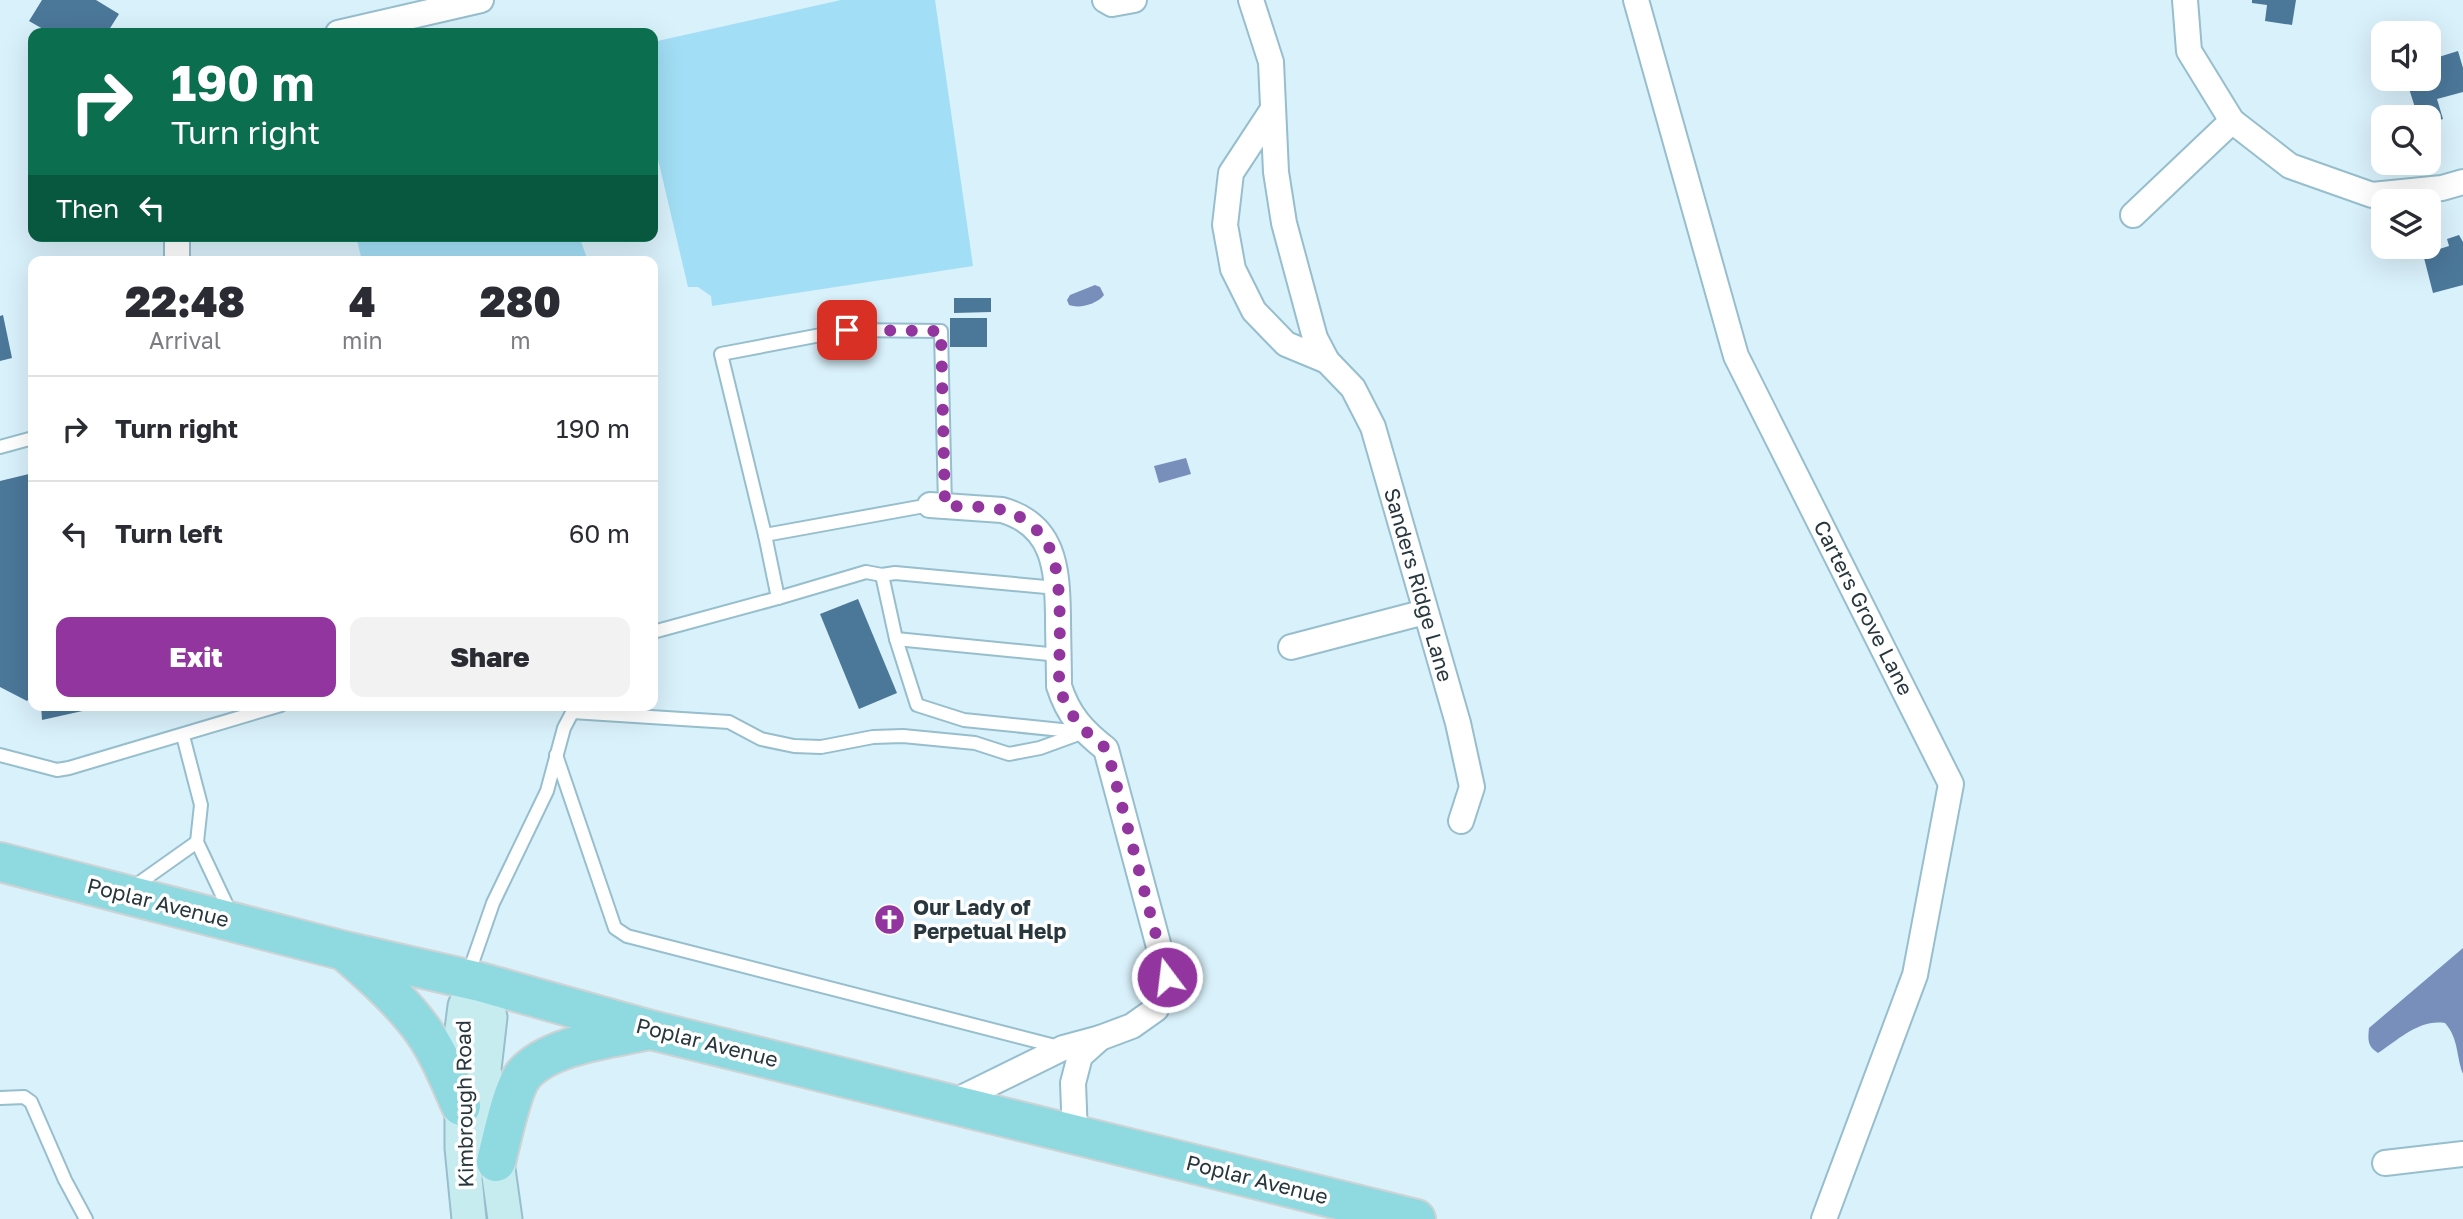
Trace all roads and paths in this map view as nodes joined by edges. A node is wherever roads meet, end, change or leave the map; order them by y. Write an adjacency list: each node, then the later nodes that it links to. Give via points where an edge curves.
1 (481, 0): 7 (street)
2 (1105, 0): 3 (street, via 1112,4)
3 (1134, 0)
4 (1251, 0): 8 (street, Sanders Ridge Lane, via 1270,62)
5 (1636, 0): 53 (street, Carters Grove Lane, via 1737,356 1951,784 1916,975)
6 (2185, 0): 9 (street, via 2189,51)
7 (360, 28)
8 (1273, 109): 12 (street, Sanders Ridge Lane, via 1284,223 1315,338); 12 (street, Sanders Ridge Lane, via 1231,173 1225,225 1233,269 1254,311 1286,344)
9 (2232, 121): 10 (street, via 2290,166 2372,195); 11 (street)
10 (2463, 182)
11 (2133, 215)
12 (1327, 361): 20 (street, Sanders Ridge Lane, via 1353,388 1373,427)
13 (28, 439): 14 (lane)
14 (0, 447)
15 (937, 506): 16 (lane); 16 (lane, via 941,331 847,330 721,354); 18 (street, via 1002,510 1028,521 1052,555)
16 (765, 535): 19 (lane)
17 (882, 575): 18 (lane); 19 (lane, via 866,572); 22 (lane)
18 (1057, 588): 24 (street)
19 (778, 598): 21 (lane)
20 (1425, 612): 23 (street); 32 (street, Sanders Ridge Lane, via 1472,787)
21 (658, 631)
22 (896, 639): 24 (lane); 28 (lane, via 918,705 964,720)
23 (1291, 647)
24 (1059, 655): 28 (street, via 1059,686)
25 (262, 711): 29 (lane)
26 (573, 711): 31 (lane)
27 (598, 711): 28 (lane, via 729,722 761,739 794,746 903,736 975,743 1009,754)
28 (1084, 732): 40 (street, via 1107,749 1167,977 1156,1009 1132,1026)
29 (183, 736): 30 (lane, via 57,770); 33 (lane, via 201,805)
30 (0, 755)
31 (556, 755): 38 (lane, via 547,791 493,903); 41 (lane, via 615,928 627,936)
32 (1461, 821)
33 (197, 842): 35 (lane); 36 (lane)
34 (0, 862): 35 (main road, Poplar Avenue)
35 (123, 894): 36 (main road, Poplar Avenue)
36 (235, 923): 37 (main road, Poplar Avenue)
37 (345, 951): 38 (main road, Poplar Avenue); 44 (main road, via 384,985 419,1025)
38 (474, 980): 39 (main road, Poplar Avenue); 44 (street, Kimbrough Road, via 462,1030); 47 (street, Kimbrough Road, via 490,1017 484,1069)
39 (651, 1030): 43 (main road, Poplar Avenue); 47 (main road, via 551,1055 523,1075)
40 (1100, 1038): 41 (street); 45 (street, via 1080,1056 1073,1083)
41 (1063, 1048): 43 (street)
42 (0, 1098): 49 (lane, via 24,1097 31,1102)
43 (949, 1104): 45 (main road, Poplar Avenue)
44 (461, 1106): 50 (street, Kimbrough Road)
45 (1075, 1135): 52 (main road, Poplar Avenue)
46 (2463, 1154): 48 (street)
47 (496, 1162): 51 (street, Kimbrough Road)
48 (2385, 1163)
49 (86, 1219)
50 (469, 1219)
51 (505, 1219)
52 (1416, 1219)
53 (1824, 1219)

